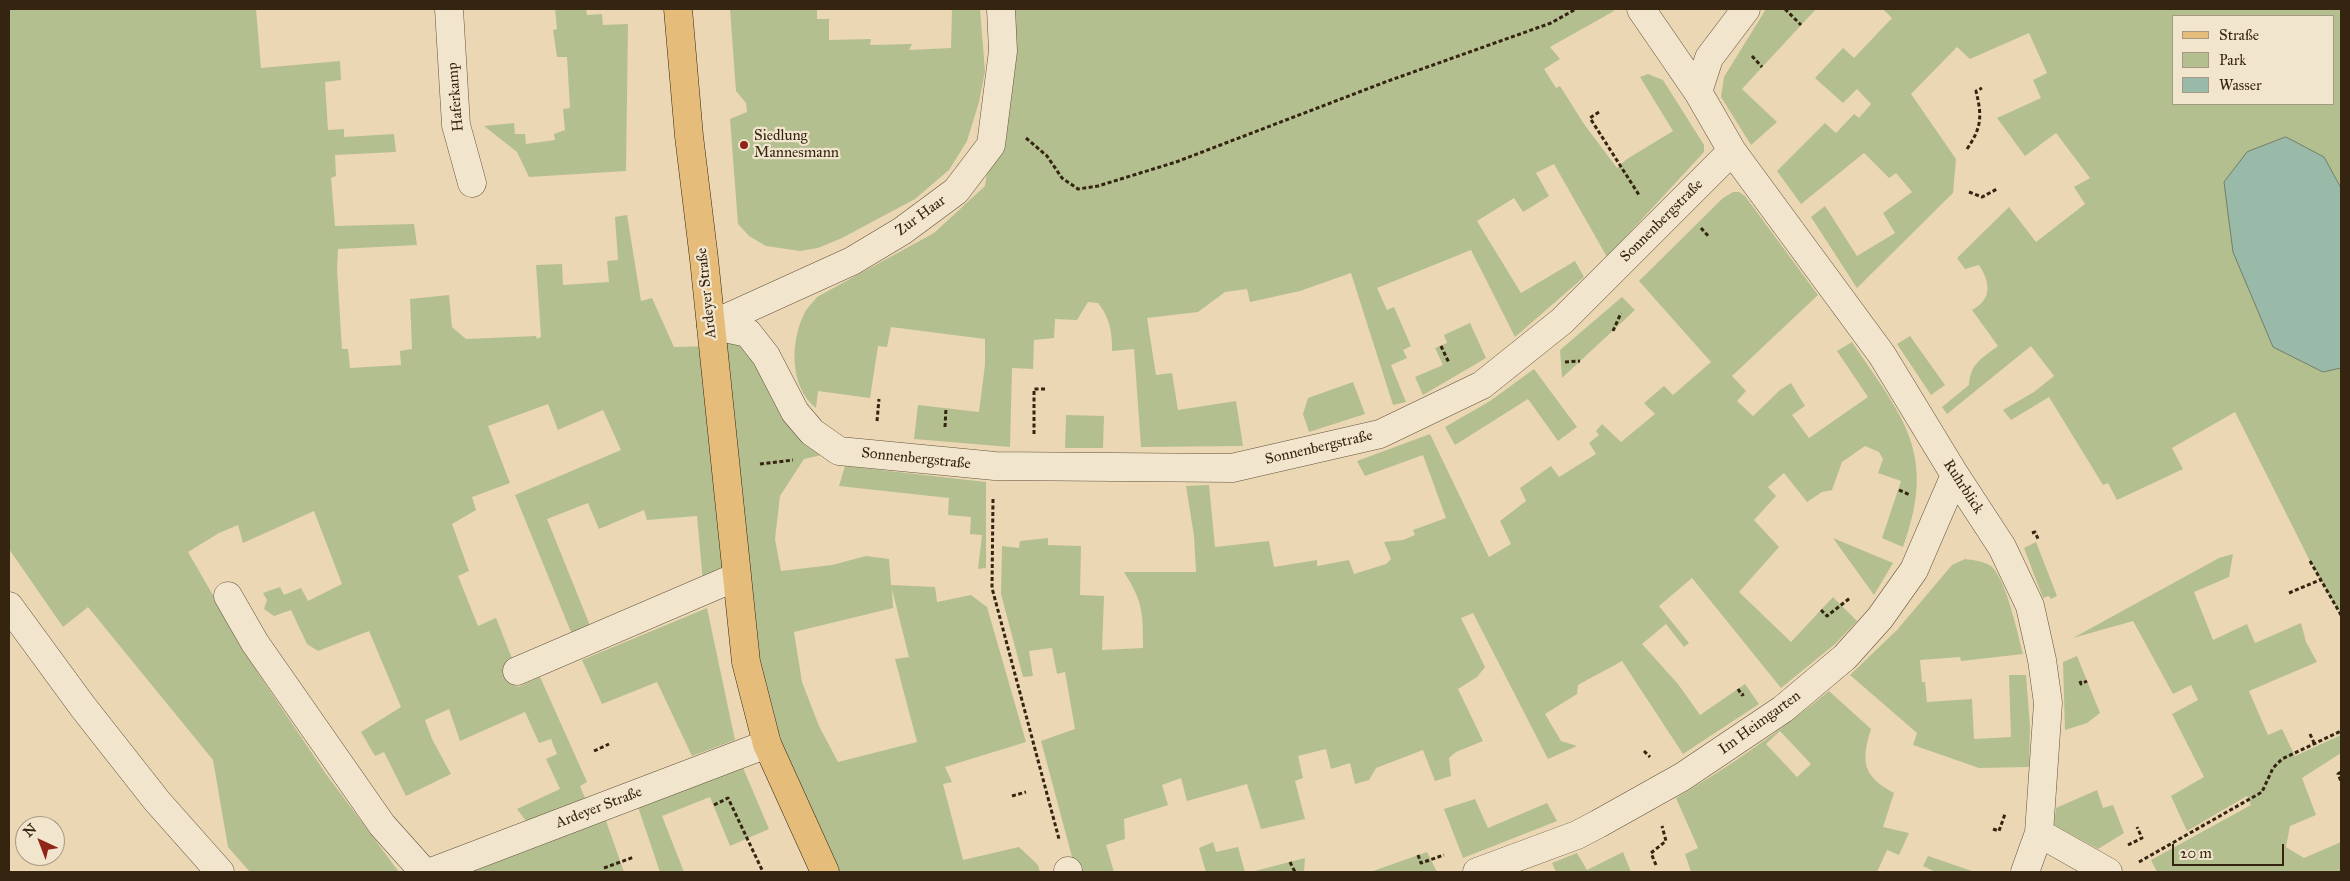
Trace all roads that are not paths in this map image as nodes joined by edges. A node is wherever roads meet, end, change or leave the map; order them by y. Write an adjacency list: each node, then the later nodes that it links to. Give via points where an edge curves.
1 (449, 9): 8 (street, Haferkamp, via 456,125)
2 (678, 9): 9 (main road, Ardeyer Straße, via 688,136)
3 (1001, 9): 9 (street, Zur Haar, via 1003,51 991,146 956,191 902,231 852,261)
4 (1641, 9): 6 (street)
5 (1740, 12): 6 (street, via 1708,58)
6 (1698, 92): 7 (street)
7 (1732, 151): 9 (street, Sonnenbergstraße, via 1562,321 1482,385 1380,434 1232,468 995,466 840,452 812,432 795,412 766,356 748,333); 10 (street, Ruhrblick, via 1882,355)
8 (472, 183)
9 (711, 325): 11 (main road, Ardeyer Straße)
10 (1955, 475): 16 (street, Ruhrblick, via 2002,547 2030,606 2048,703); 21 (street, Im Heimgarten, via 1914,570 1880,618 1845,657 1783,709 1682,777 1598,824)
11 (736, 577): 14 (street); 15 (main road, Ardeyer Straße, via 746,662)
12 (228, 596): 18 (street, via 255,644 382,825)
13 (9, 606): 17 (street, via 156,801)
14 (517, 671)
15 (767, 744): 19 (street, Ardeyer Straße); 20 (main road, Ardeyer Straße)
16 (2039, 833): 22 (street, Ruhrblick); 23 (street)
17 (220, 872)
18 (424, 872)
19 (431, 872)
20 (825, 872)
21 (1478, 872)
22 (2025, 872)
23 (2108, 872)

